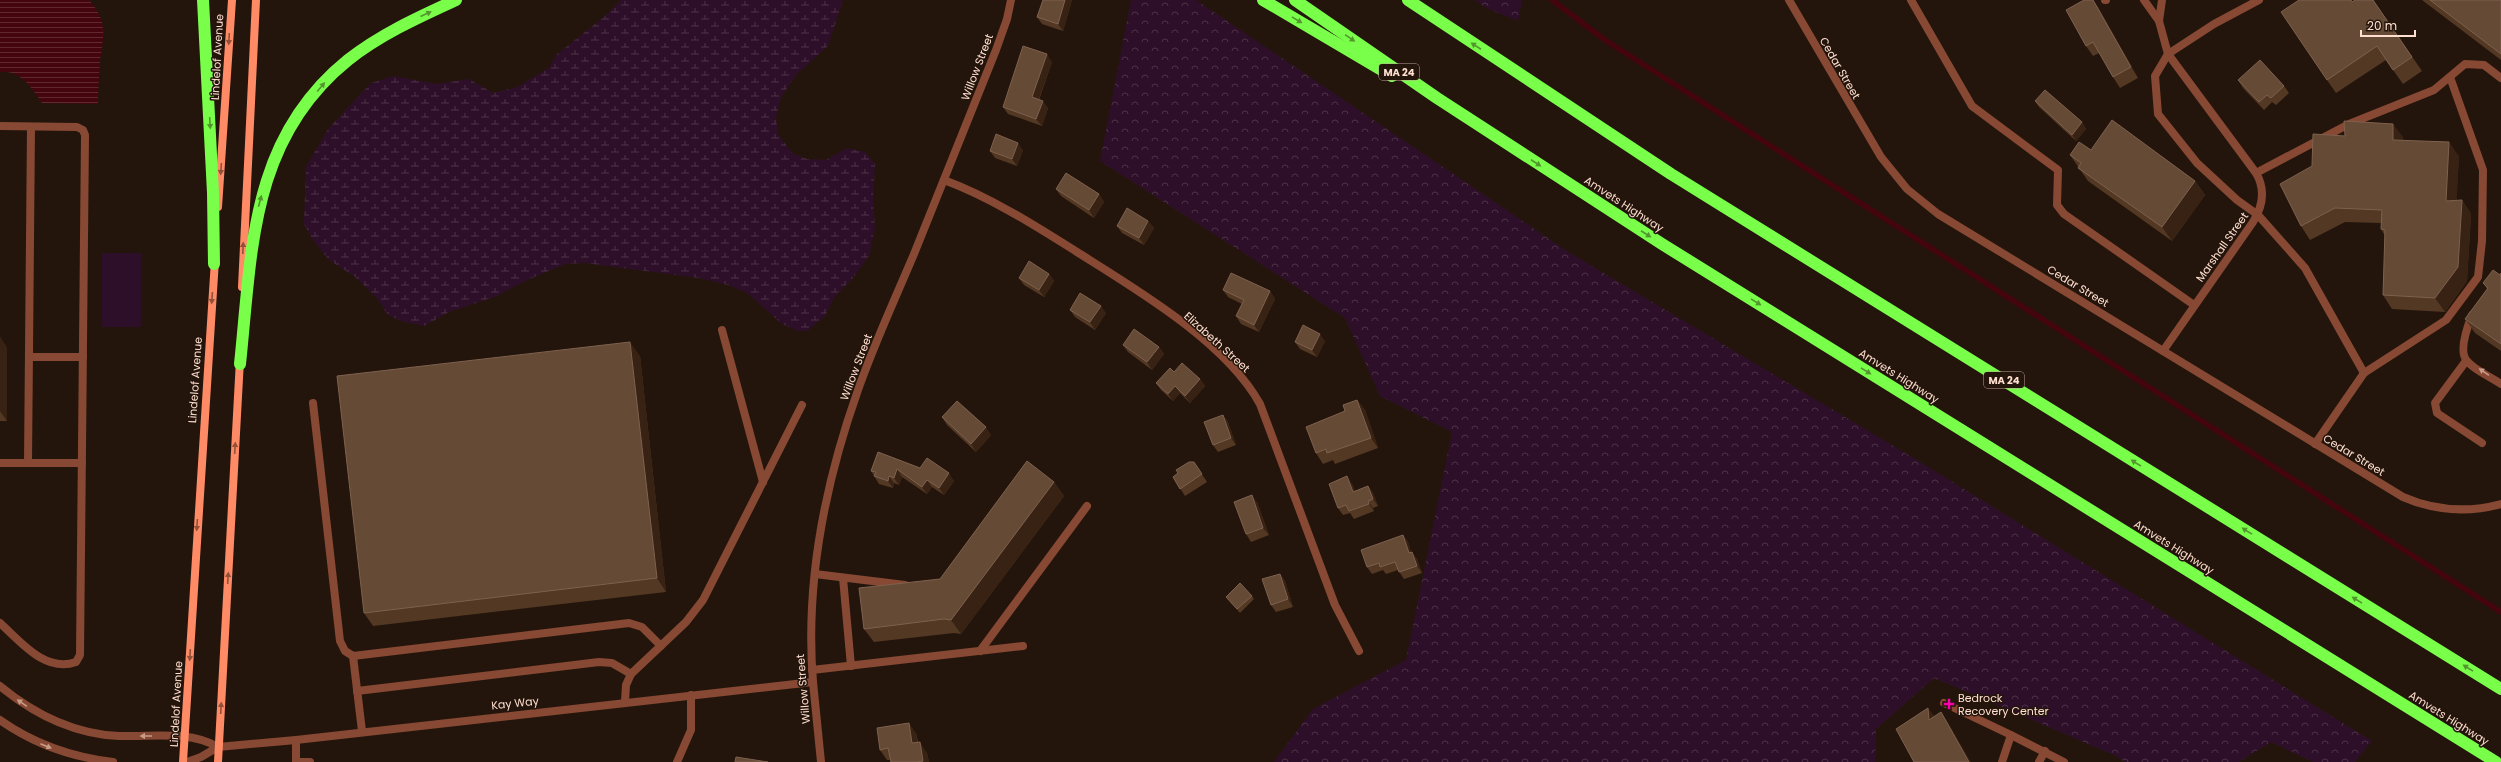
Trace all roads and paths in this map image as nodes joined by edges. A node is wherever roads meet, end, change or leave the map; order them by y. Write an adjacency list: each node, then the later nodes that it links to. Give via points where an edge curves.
1 (203, 0): 24 (highway, one-way to 24)
2 (232, 0): 24 (main road, Lindelof Avenue, one-way to 24)
3 (256, 0): 32 (main road, one-way to 3, via 245,202)
4 (456, 0): 32 (highway, one-way to 4, via 257,213 266,179 288,131 328,78 348,60 385,35)
5 (1011, 0): 22 (street, Willow Street, via 996,50)
6 (1263, 0): 20 (highway, one-way to 20)
7 (1295, 0): 20 (highway, Amvets Highway / MA 24, one-way to 20)
8 (1408, 0): 59 (highway, MA 24, one-way to 8, via 1665,170)
9 (1789, 0): 28 (street, Cedar Street, via 1873,146 1917,199)
10 (1911, 0): 25 (street, via 1972,106 2058,170 2057,205 2064,214)
11 (2144, 0): 14 (street)
12 (2162, 0): 14 (street)
13 (2259, 0): 15 (street, via 2214,24)
14 (2159, 20): 15 (street)
15 (2168, 54): 21 (street, Marshall Street); 23 (street, via 2155,76 2158,114 2198,163 2237,200)
16 (2450, 77): 17 (street, via 2465,64 2484,65); 21 (street, via 2434,90 2349,124); 33 (street, via 2483,170 2482,241 2478,276 2446,320)
17 (2501, 78)
18 (0, 126): 19 (street)
19 (31, 127): 29 (street); 30 (street, via 77,127 83,130 85,135)
20 (1503, 142): 82 (highway, Amvets Highway / MA 24, one-way to 82)
21 (2256, 173): 23 (street, Marshall Street, via 2262,190)
22 (944, 180): 45 (street, Willow Street, via 865,371 846,426 830,487); 52 (street, Elizabeth Street, via 996,202 1126,282 1186,327 1243,379 1262,408 1334,604)
23 (2258, 215): 25 (street, Marshall Street); 33 (street, via 2305,268)
24 (214, 264): 66 (main road, Lindelof Avenue, one-way to 66)
25 (2194, 305): 28 (street, Marshall Street)
26 (2476, 309): 31 (street, via 2465,332)
27 (722, 330): 42 (street)
28 (2164, 351): 38 (street, Cedar Street)
29 (29, 357): 30 (street); 40 (street)
30 (83, 357): 41 (street)
31 (2466, 361): 34 (street, one-way to 31); 37 (street, via 2435,403 2438,412)
32 (240, 364): 69 (main road, one-way to 32)
33 (2364, 373): 38 (street)
34 (2501, 384)
35 (313, 403): 53 (street, via 340,642 345,651)
36 (802, 405): 42 (street)
37 (2482, 443)
38 (2315, 444): 43 (street, Cedar Street, via 2403,497 2434,508 2470,509)
39 (0, 463): 40 (street)
40 (28, 463): 41 (street)
41 (82, 463): 48 (street, via 80,655 76,662 68,665 45,660 31,652)
42 (763, 482): 49 (street, via 698,608)
43 (2501, 504)
44 (1087, 506): 51 (street)
45 (815, 574): 46 (street); 55 (street, Willow Street, via 810,616)
46 (843, 578): 47 (street); 54 (street)
47 (917, 586)
48 (0, 623)
49 (661, 646): 53 (street, via 642,627 629,623); 56 (street)
50 (1023, 646): 51 (street)
51 (980, 651): 54 (street)
52 (1359, 651)
53 (353, 656): 60 (street)
54 (851, 666): 55 (street)
55 (812, 670): 57 (street, Willow Street)
56 (631, 674): 60 (street, via 612,663 599,662); 62 (street, via 626,685)
57 (813, 682): 61 (street, Kay Way); 78 (street, Willow Street)
58 (0, 686): 66 (street, one-way to 58, via 119,736 76,728 28,707)
59 (2501, 689)
60 (357, 691): 65 (street)
61 (691, 695): 62 (street, Kay Way); 77 (street, via 691,730)
62 (625, 702): 65 (street, Kay Way)
63 (1944, 704): 67 (street)
64 (0, 720): 71 (street, one-way to 71, via 46,746 68,754)
65 (362, 731): 68 (street, Kay Way)
66 (185, 735): 69 (street, via 202,739); 72 (main road, Lindelof Avenue)
67 (2011, 735): 70 (street); 79 (street)
68 (296, 740): 69 (street, Kay Way); 75 (street)
69 (218, 747): 73 (street); 74 (main road)
70 (2045, 751): 80 (street); 81 (street)
71 (113, 762)
72 (183, 762)
73 (187, 762)
74 (218, 762)
75 (295, 762): 76 (street)
76 (310, 762)
77 (677, 762)
78 (821, 762)
79 (2002, 762)
80 (2040, 762)
81 (2064, 762)
82 (2496, 762)

